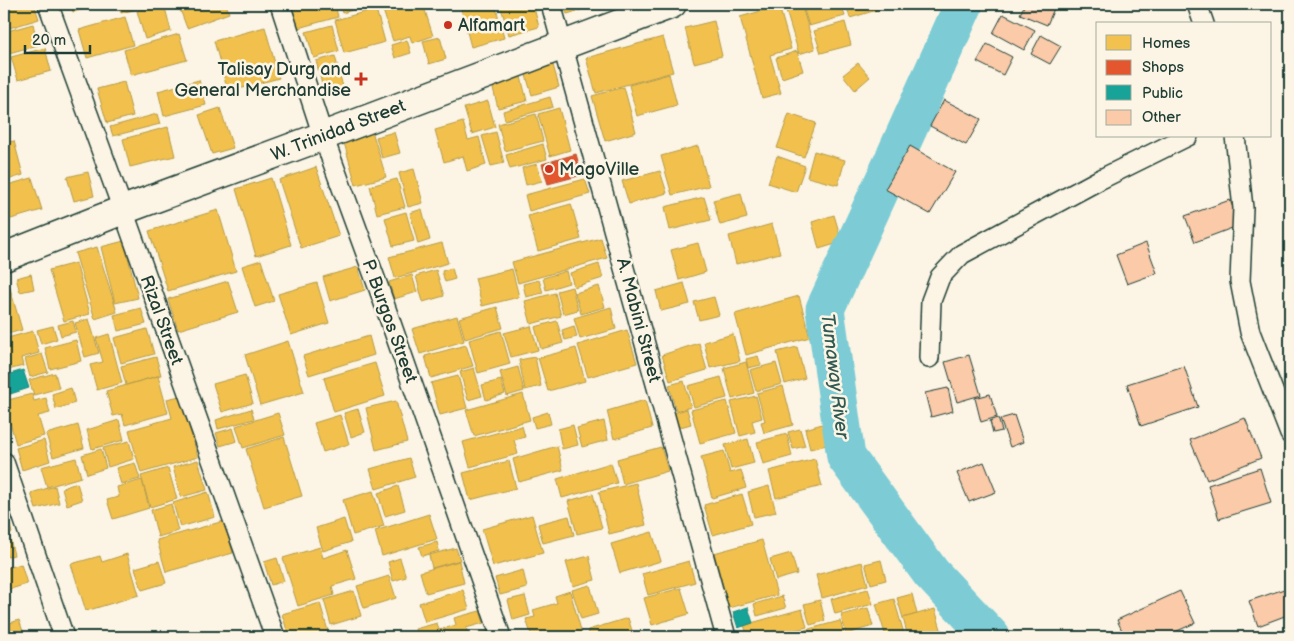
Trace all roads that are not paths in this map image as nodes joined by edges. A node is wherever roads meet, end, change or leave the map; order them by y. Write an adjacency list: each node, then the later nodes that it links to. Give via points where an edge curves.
1 (48, 4): 11 (street, Rizal Street)
2 (280, 4): 8 (street, P. Burgos Street)
3 (551, 4): 7 (street, A. Mabini Street)
4 (672, 4): 7 (main road, W. Trinidad Street)
5 (1197, 4): 6 (street)
6 (1203, 22)
7 (563, 45): 8 (main road, W. Trinidad Street); 19 (street, A. Mabini Street)
8 (323, 136): 11 (main road, W. Trinidad Street); 18 (street, P. Burgos Street)
9 (1184, 138): 13 (street, via 962,254 940,277 931,301)
10 (1235, 138): 14 (street, via 1243,208 1240,281 1250,332)
11 (123, 210): 12 (main road, W. Trinidad Street); 17 (street, Rizal Street)
12 (4, 257)
13 (929, 358)
14 (1290, 434)
15 (4, 462): 16 (street)
16 (64, 637)
17 (275, 637)
18 (500, 637)
19 (726, 637)

